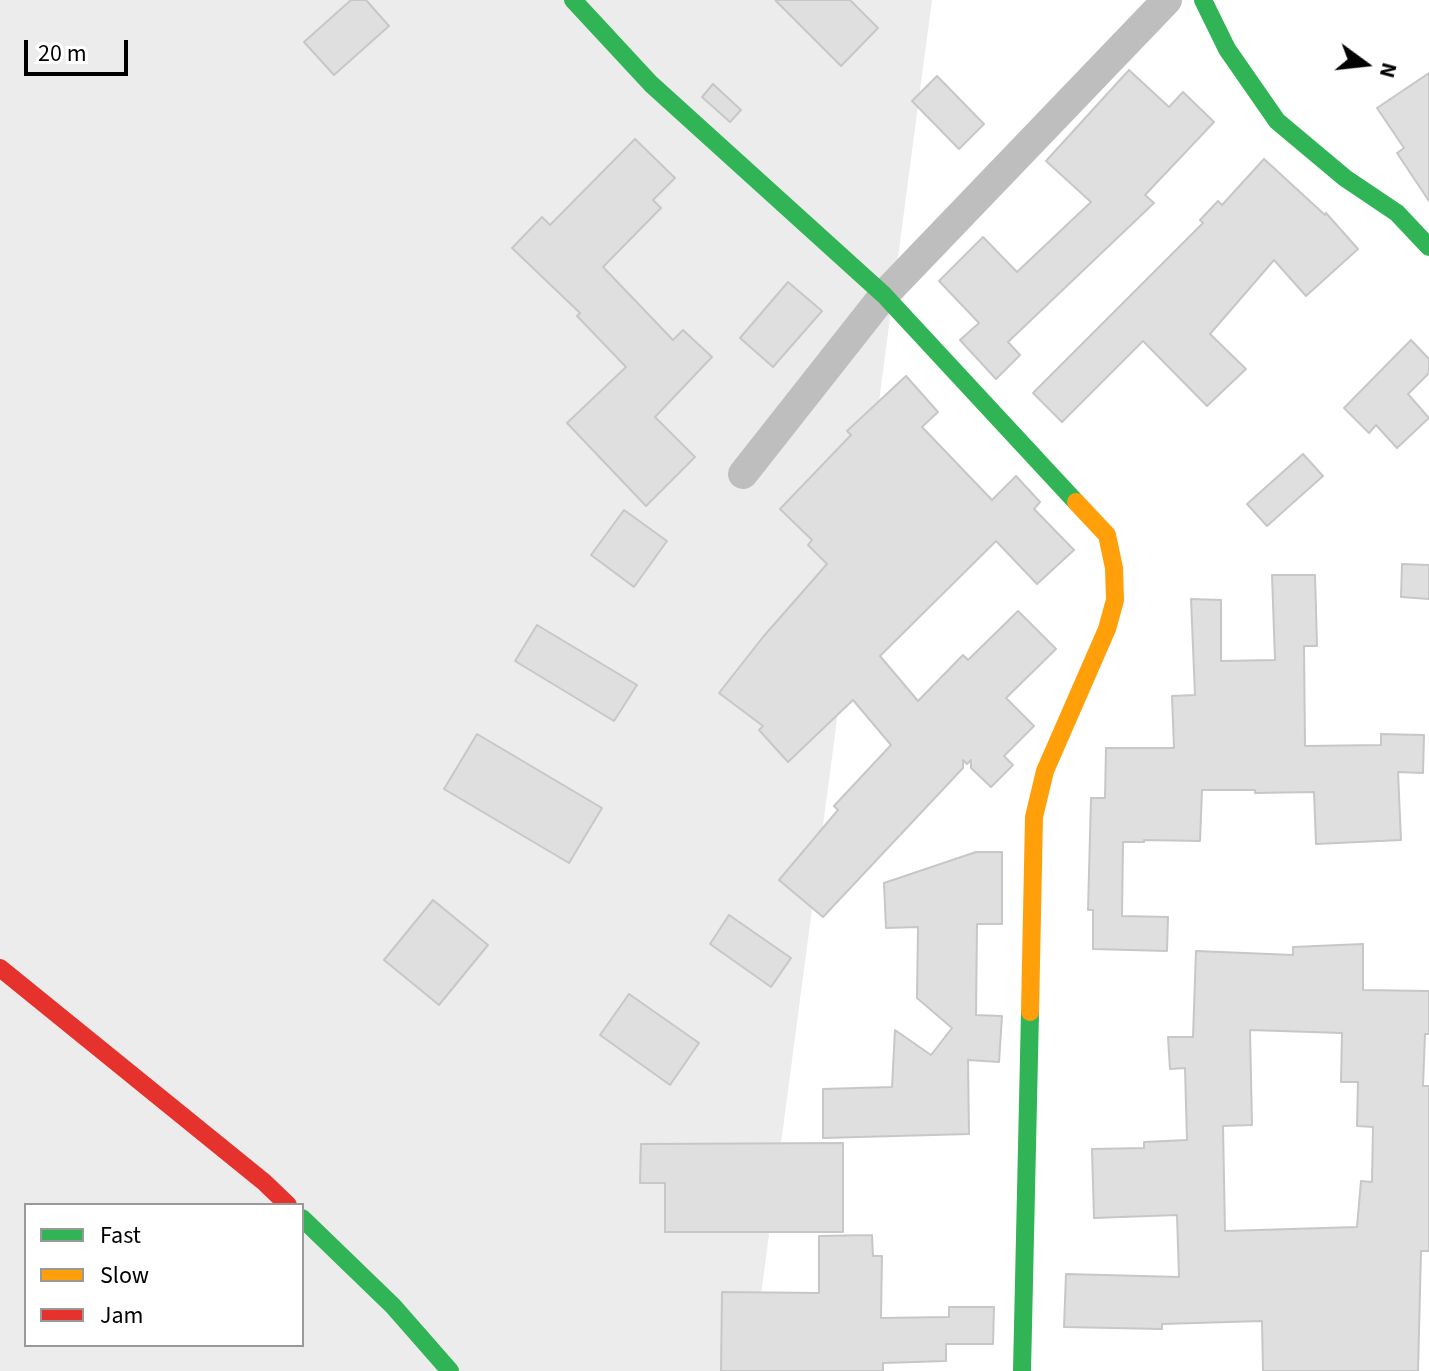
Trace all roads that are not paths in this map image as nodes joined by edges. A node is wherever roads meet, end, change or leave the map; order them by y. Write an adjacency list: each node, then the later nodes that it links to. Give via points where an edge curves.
1 (573, 0): 5 (street, via 651,84)
2 (1167, 0): 5 (street)
3 (1203, 0): 4 (street, via 1227,49 1277,121 1397,213)
4 (1429, 247)
5 (884, 295): 6 (street); 11 (street, via 1087,511 1107,535 1114,568 1115,600 1107,629 1045,771 1034,817)
6 (743, 474)
7 (0, 968): 8 (street)
8 (286, 1203)
9 (304, 1220): 10 (street, via 393,1306)
10 (450, 1371)
11 (1022, 1371)

